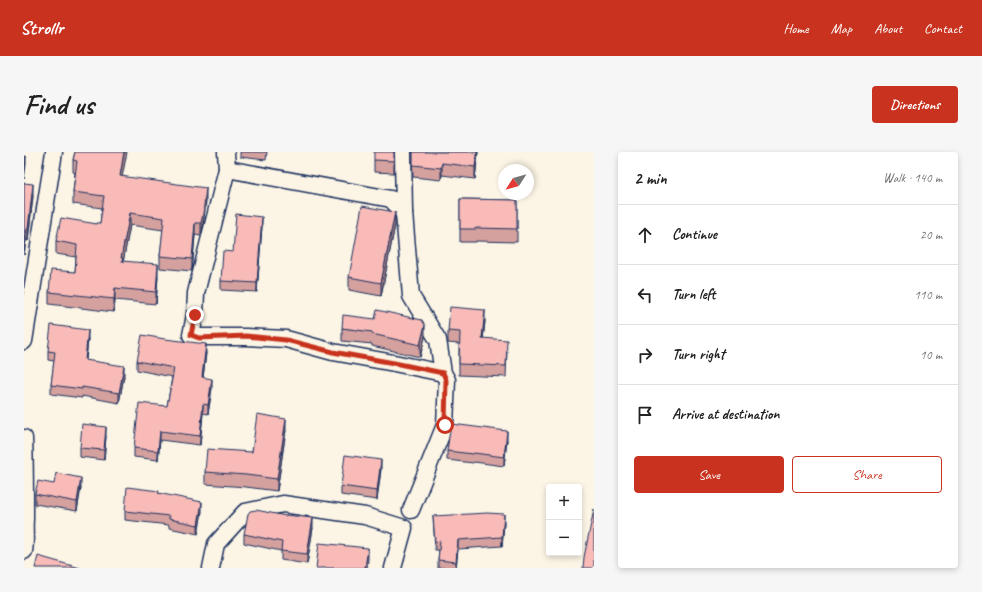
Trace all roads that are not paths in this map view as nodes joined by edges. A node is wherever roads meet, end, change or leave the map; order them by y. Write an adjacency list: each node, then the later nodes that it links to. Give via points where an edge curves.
1 (54, 152): 6 (street)
2 (226, 152): 4 (street)
3 (403, 152): 5 (street)
4 (226, 169): 5 (street, via 391,199); 7 (street, via 196,293 191,335 199,338 246,336 286,340 333,352)
5 (404, 213): 7 (street, via 411,296 438,340)
6 (24, 341)
7 (443, 373): 9 (street, via 446,380 445,425)
8 (24, 438): 10 (street)
9 (411, 510)
10 (24, 551)
11 (211, 568): 12 (street, via 216,544 245,512 282,504 365,516 404,528)
12 (393, 568)

